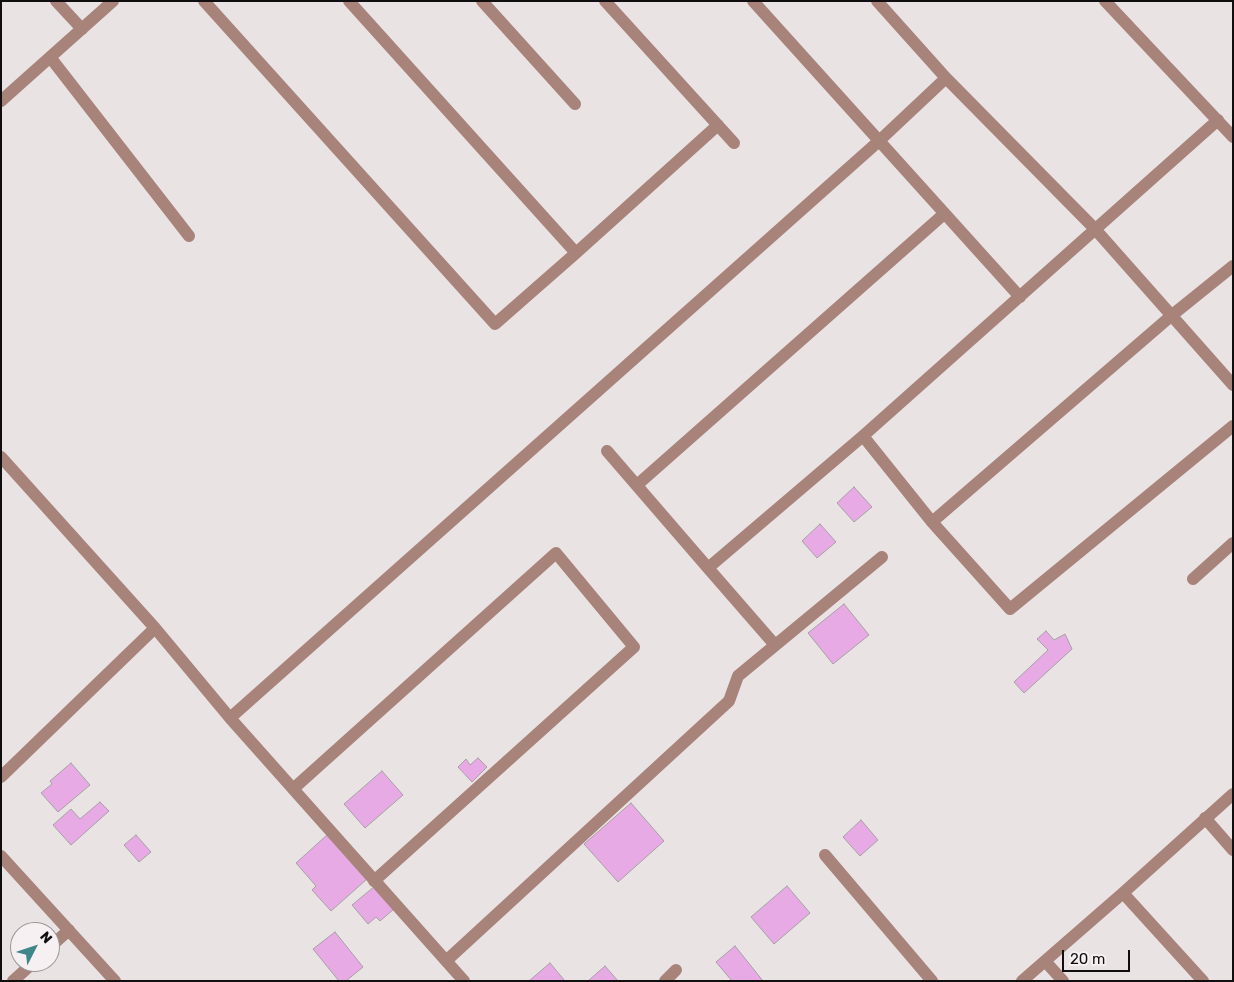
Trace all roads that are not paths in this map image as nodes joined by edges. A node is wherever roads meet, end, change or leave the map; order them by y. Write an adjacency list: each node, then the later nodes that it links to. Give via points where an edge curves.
1 (56, 1): 10 (street)
2 (113, 1): 10 (street)
3 (204, 1): 23 (street, via 495,324)
4 (349, 1): 23 (street)
5 (482, 1): 14 (street)
6 (605, 1): 16 (street)
7 (753, 1): 18 (street)
8 (877, 1): 12 (street)
9 (1105, 1): 15 (street)
10 (82, 29): 11 (street)
11 (50, 57): 13 (street); 22 (street)
12 (946, 78): 18 (street); 21 (street)
13 (1, 101)
14 (575, 104)
15 (1218, 120): 17 (street); 21 (street)
16 (718, 125): 19 (street); 23 (street)
17 (1233, 137)
18 (879, 141): 20 (street); 40 (street)
19 (734, 144)
20 (944, 214): 25 (street); 32 (street)
21 (1094, 229): 25 (street); 26 (street)
22 (189, 236)
23 (576, 253)
24 (1233, 266): 26 (street)
25 (1020, 297): 29 (street)
26 (1172, 316): 27 (street); 33 (street)
27 (1233, 385)
28 (1233, 426): 33 (street, via 1010,609)
29 (863, 436): 33 (street); 36 (street)
30 (607, 451): 32 (street)
31 (1, 457): 38 (street)
32 (637, 485): 36 (street)
33 (932, 522)
34 (1233, 543): 37 (street)
35 (882, 557): 39 (street)
36 (708, 568): 39 (street)
37 (1193, 579)
38 (155, 628): 40 (street); 41 (street)
39 (775, 645): 52 (street, via 738,676 729,701)
40 (230, 718): 42 (street)
41 (1, 777)
42 (293, 789): 48 (street); 48 (street, via 556,553 634,647)
43 (1233, 794): 44 (street)
44 (1205, 818): 45 (street); 49 (street)
45 (1233, 850)
46 (825, 855): 60 (street)
47 (1, 856): 50 (street)
48 (374, 881): 52 (street)
49 (1123, 893): 53 (street); 63 (street)
50 (69, 930): 51 (street); 57 (street)
51 (60, 938)
52 (446, 961): 58 (street)
53 (1045, 961): 61 (street); 62 (street)
54 (676, 970): 59 (street)
55 (23, 972): 56 (street)
56 (13, 981)
57 (115, 981)
58 (464, 981)
59 (665, 981)
60 (932, 981)
61 (1022, 981)
62 (1063, 981)
63 (1203, 981)

